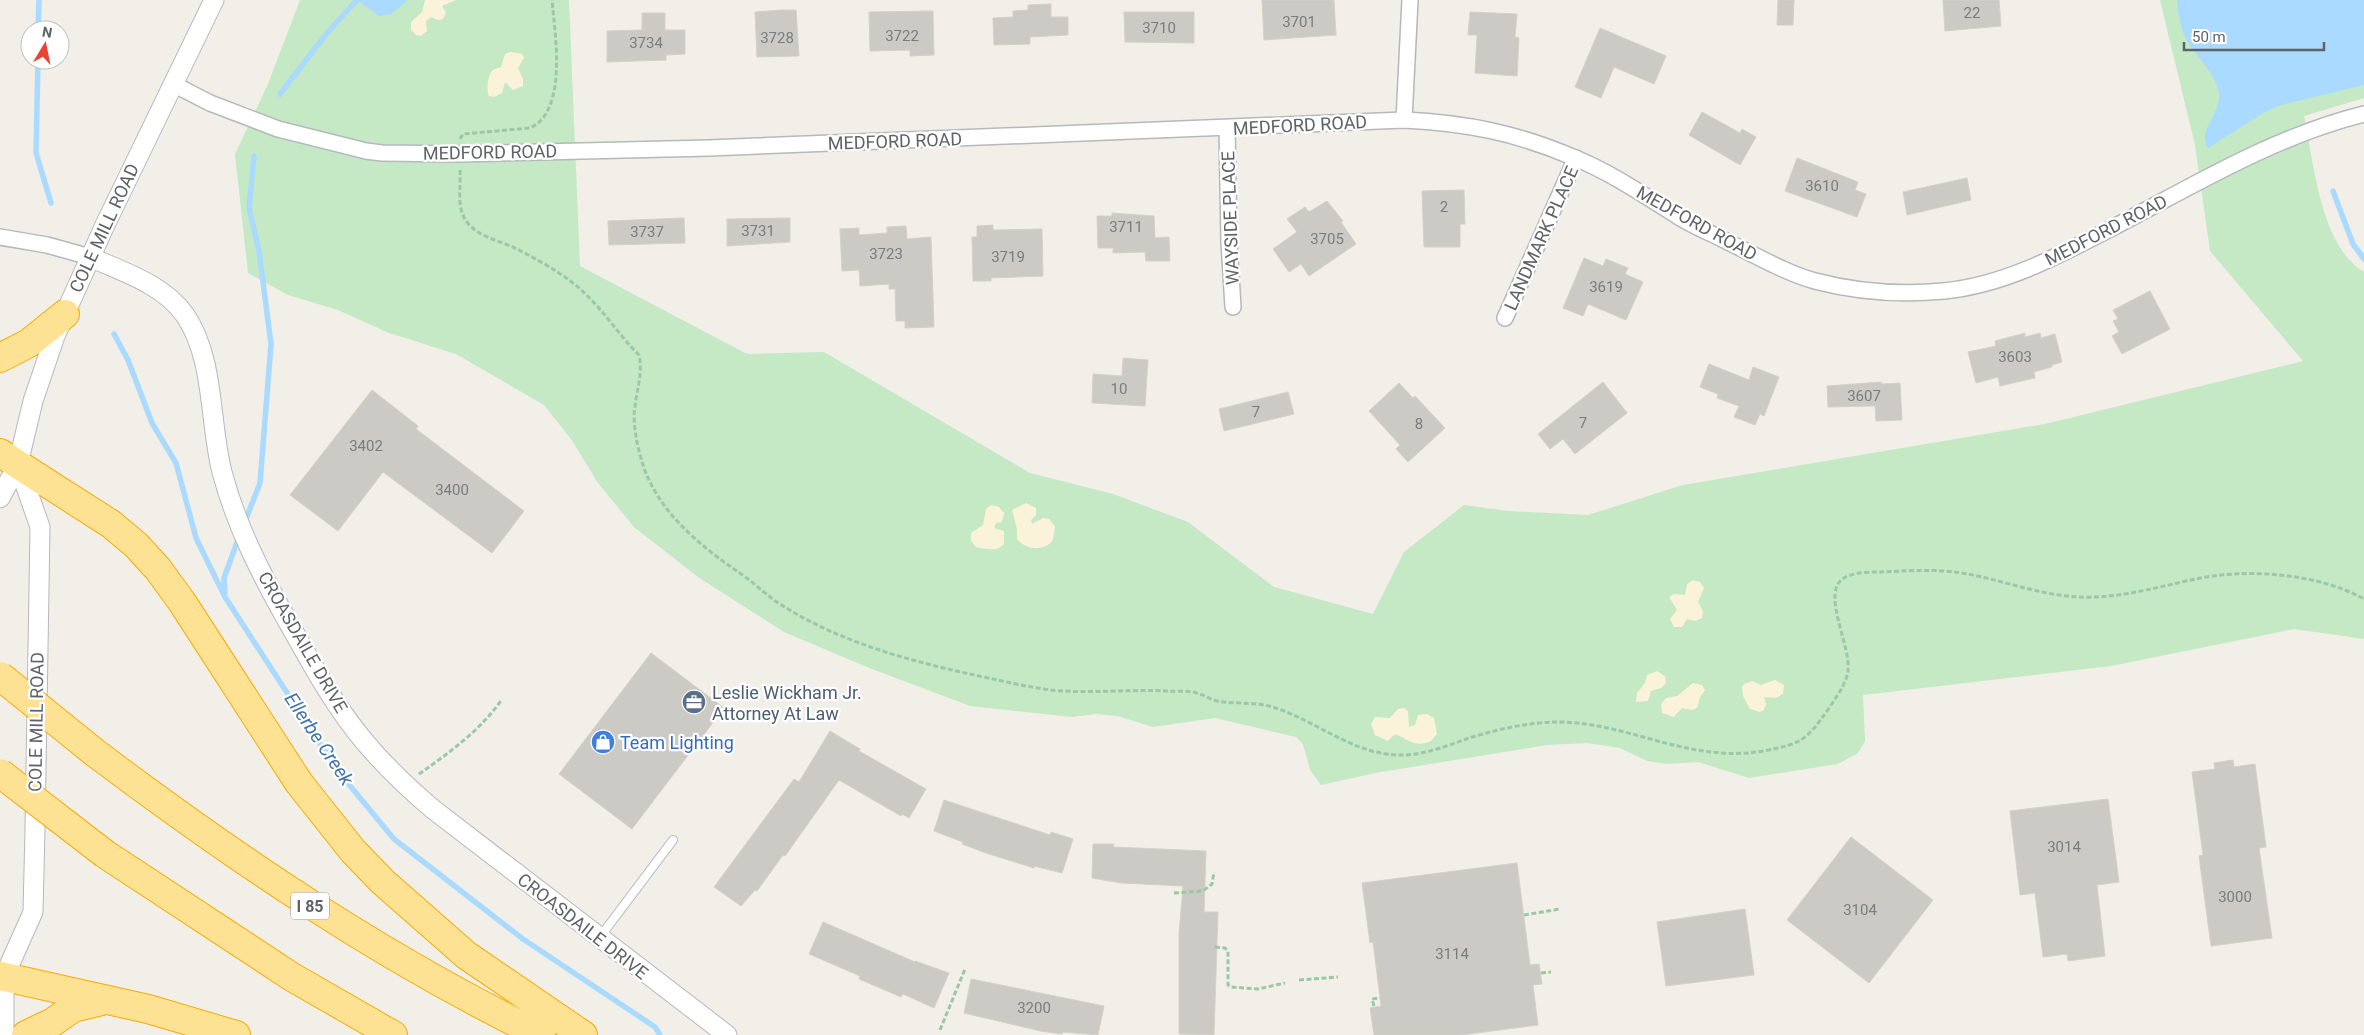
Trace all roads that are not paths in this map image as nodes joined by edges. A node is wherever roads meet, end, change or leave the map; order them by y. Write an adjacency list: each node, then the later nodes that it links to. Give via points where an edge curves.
1 (214, 0): 3 (street, COLE MILL ROAD)
2 (1410, 0): 5 (street)
3 (173, 84): 6 (street, MEDFORD ROAD, via 210,102 299,136 366,151 460,154); 9 (street, COLE MILL ROAD)
4 (2364, 114): 7 (street, MEDFORD ROAD, via 2317,127 2273,146 2058,256 2016,273 1973,286 1924,292 1848,288 1813,280 1773,264 1682,218 1620,180)
5 (1404, 120): 6 (street, MEDFORD ROAD); 7 (street, MEDFORD ROAD, via 1480,127 1517,136)
6 (1227, 128): 10 (street, WAYSIDE PLACE)
7 (1576, 158): 12 (street, LANDMARK PLACE)
8 (0, 237): 9 (street)
9 (90, 257): 11 (street, COLE MILL ROAD); 19 (street, CROASDAILE DRIVE, via 151,285 172,300 187,317 203,354 219,461 240,527 319,677 363,740 404,784 434,810)
10 (1233, 307)
11 (64, 314): 13 (highway, via 29,343); 14 (street, COLE MILL ROAD)
12 (1505, 318)
13 (0, 358)
14 (9, 458): 15 (street, COLE MILL ROAD); 20 (street, COLE MILL ROAD, via 40,526 33,912); 27 (highway, via 111,524 158,569 299,783 353,851 383,882 466,955)
15 (0, 498)
16 (0, 676): 26 (highway, I 85, bridge, via 184,820 318,911 458,994)
17 (0, 773): 25 (highway, bridge, via 105,854 210,925)
18 (673, 840): 19 (lane)
19 (599, 938): 28 (street, CROASDAILE DRIVE)
20 (1, 974): 21 (highway); 22 (street, COLE MILL ROAD)
21 (104, 1000): 23 (highway, via 73,1008); 24 (highway, via 148,1009)
22 (4, 1035)
23 (26, 1035)
24 (236, 1035)
25 (393, 1035)
26 (542, 1035)
27 (584, 1035)
28 (726, 1035)

